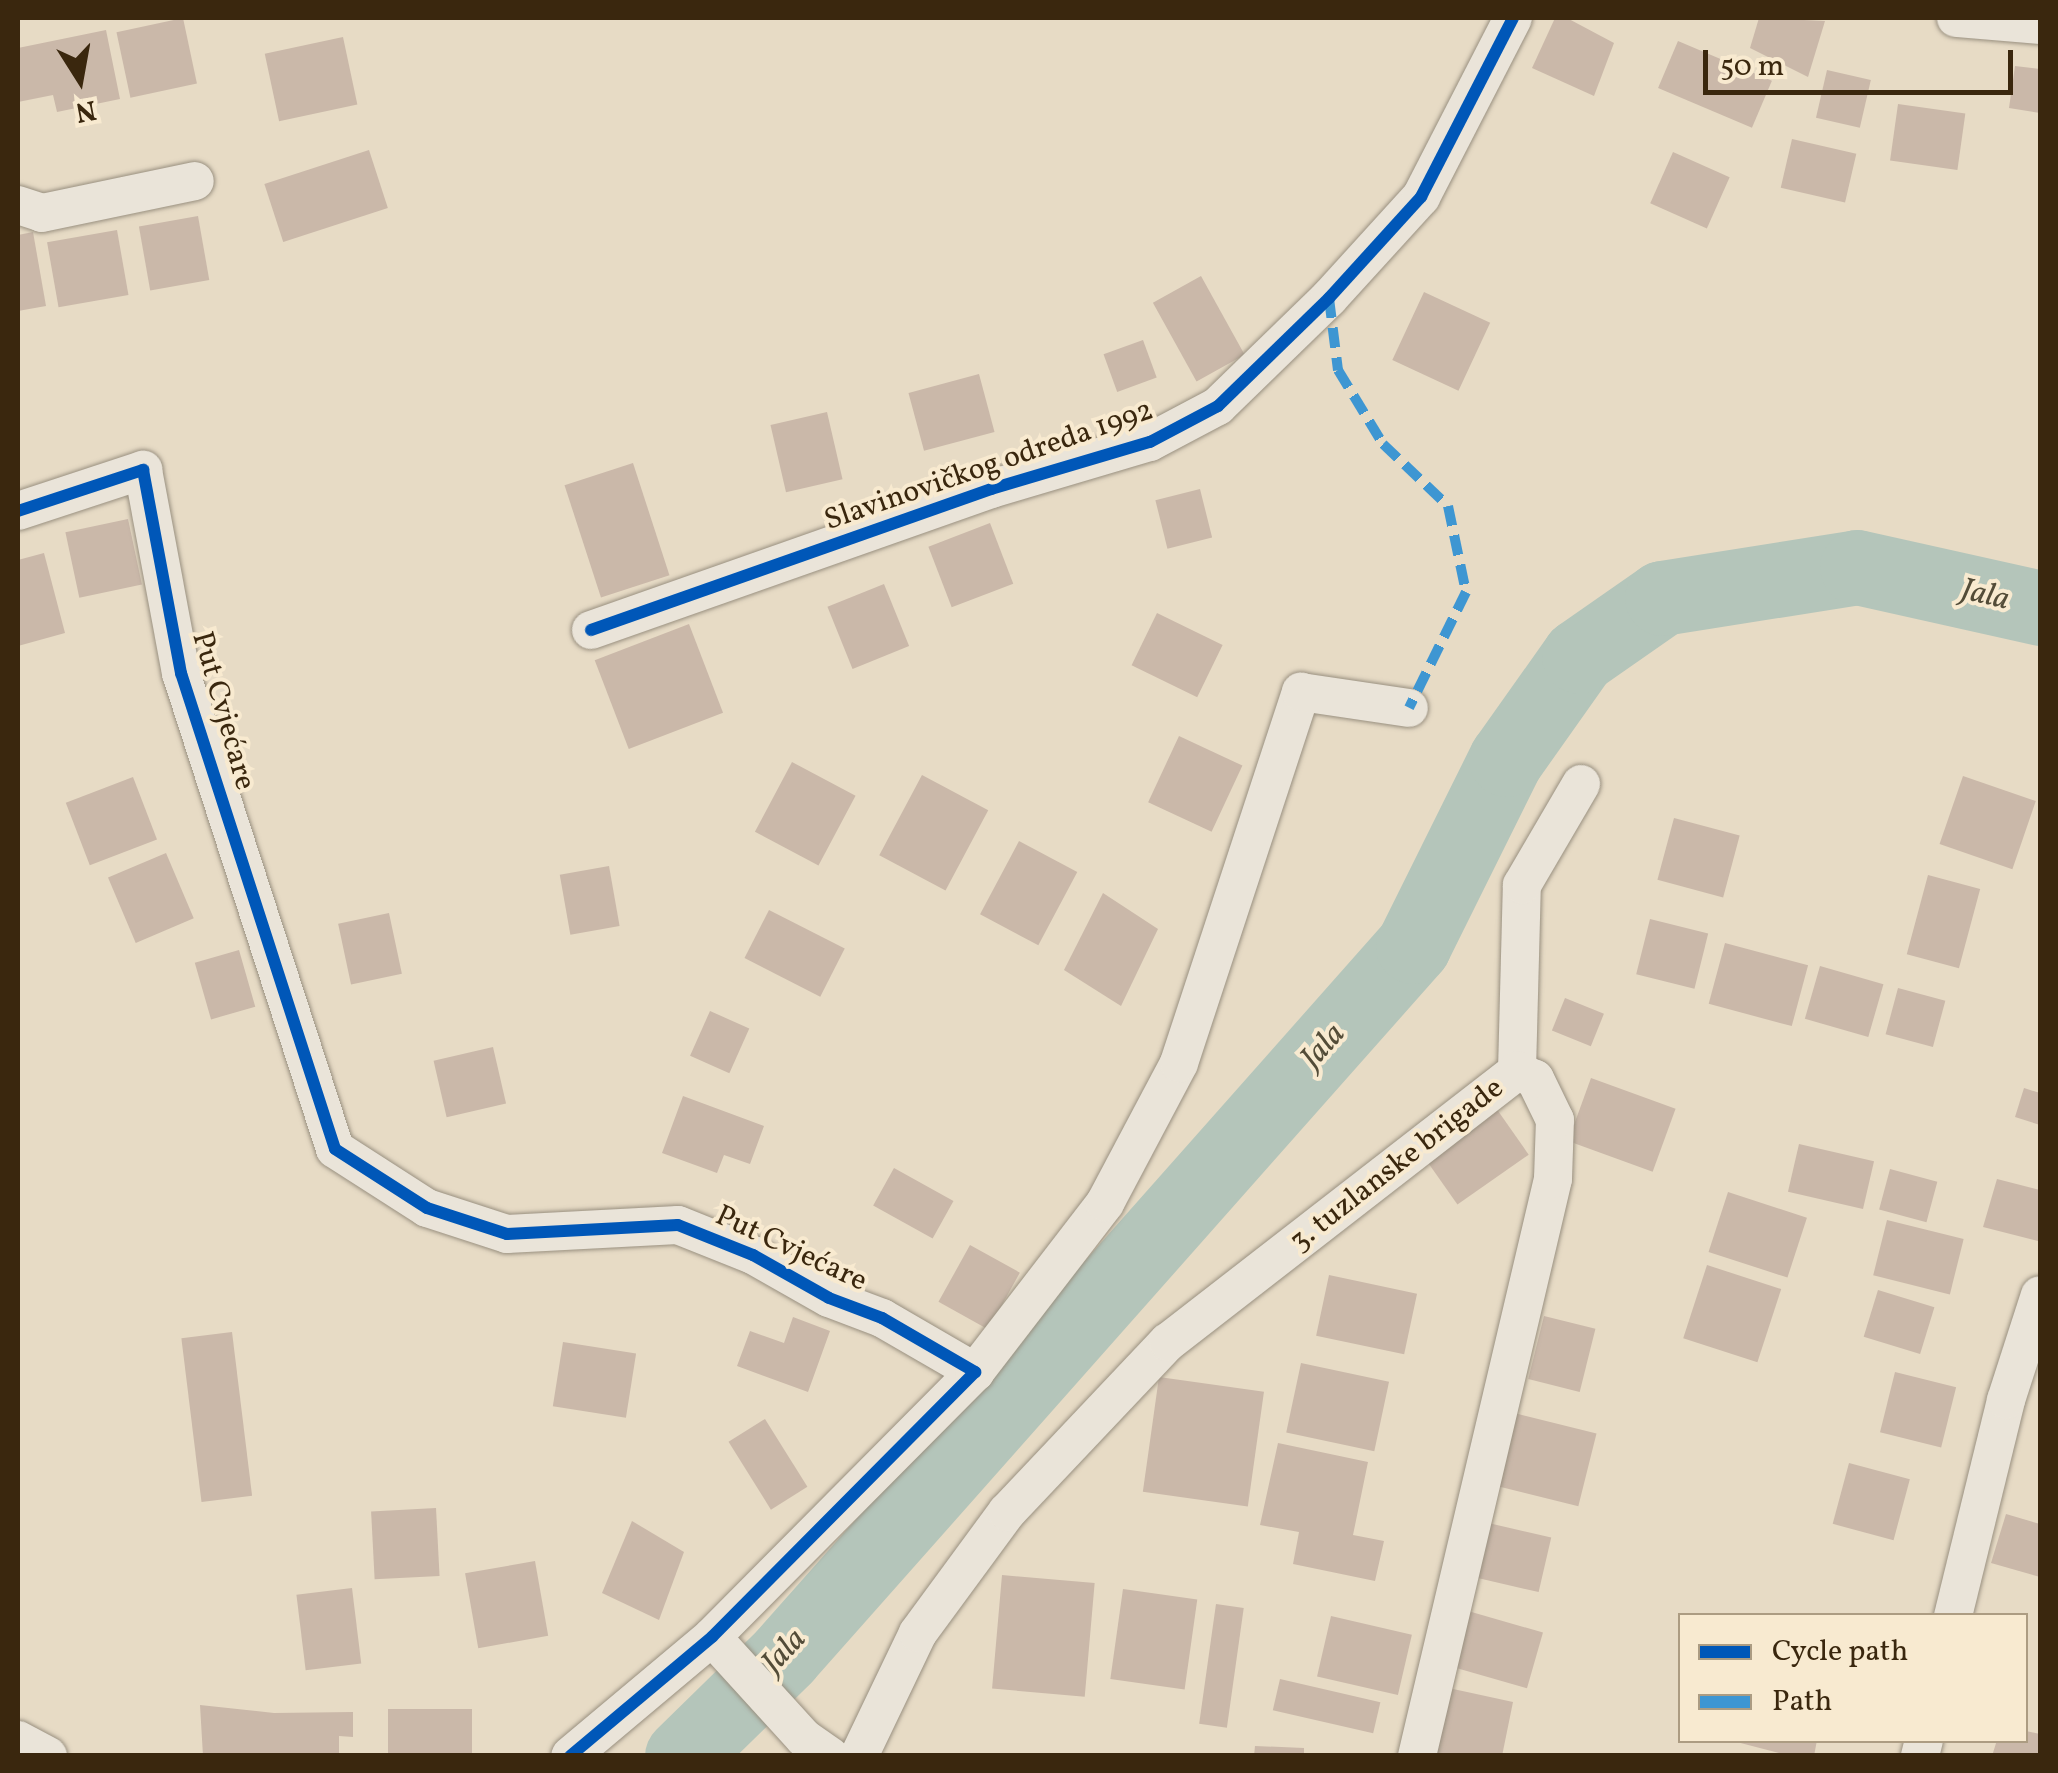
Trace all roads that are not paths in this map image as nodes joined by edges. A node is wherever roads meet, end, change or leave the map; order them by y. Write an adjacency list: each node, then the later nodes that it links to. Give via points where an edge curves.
1 (1512, 18): 7 (street, Slavinovičkog odreda 1992, via 1421,197 1218,406 1150,442 991,489)
2 (1956, 18): 3 (street)
3 (2040, 25)
4 (194, 181): 5 (street, via 42,213)
5 (18, 205)
6 (18, 512): 12 (street, Put Cvjećare, via 143,470 181,673 335,1149 427,1208 507,1234 678,1225 754,1254)
7 (591, 630)
8 (1409, 708): 12 (street, via 1301,692 1179,1063 1104,1203)
9 (1581, 784): 10 (street, via 1522,886)
10 (1517, 1071): 19 (street, 3. tuzlanske brigade, via 1155,1356 1007,1512 918,1633); 20 (street, 3. tuzlanske brigade, via 1534,1079 1556,1120 1553,1180)
11 (2040, 1294): 13 (street, via 2006,1400)
12 (975, 1372): 14 (street)
13 (1954, 1613)
14 (719, 1646): 16 (street); 18 (street)
15 (18, 1740): 17 (street)
16 (817, 1747)
17 (48, 1756)
18 (570, 1756)
19 (860, 1756)
20 (1417, 1756)

